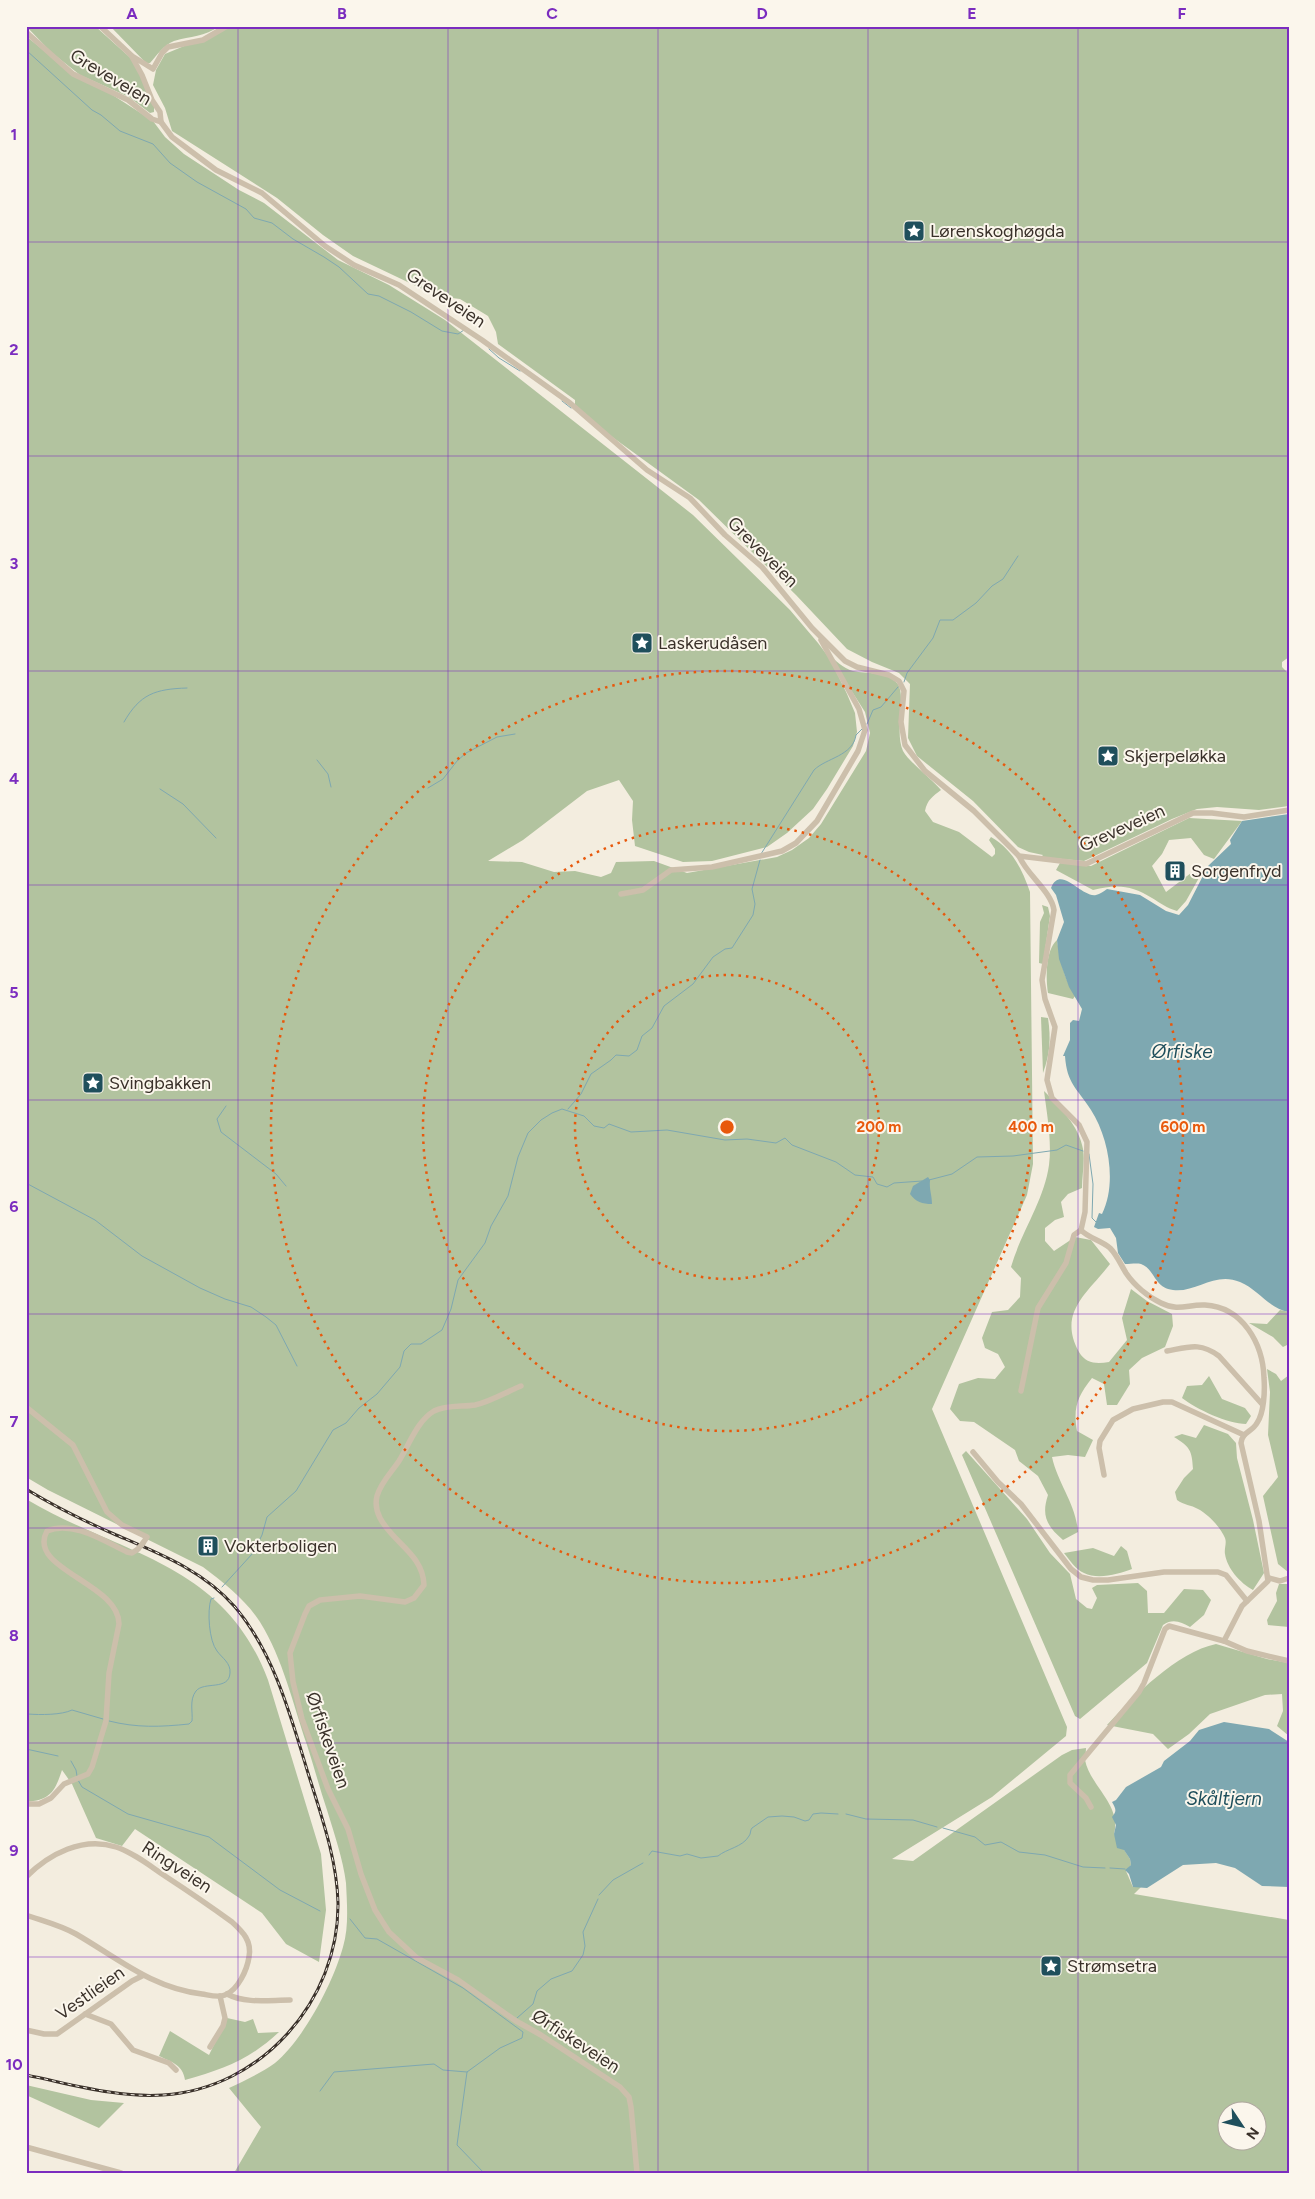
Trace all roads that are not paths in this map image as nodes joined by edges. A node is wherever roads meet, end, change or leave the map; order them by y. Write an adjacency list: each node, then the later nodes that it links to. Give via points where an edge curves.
1 (100, 26): 4 (street)
2 (227, 26): 4 (street, via 203,40 168,47 153,69)
3 (26, 32): 5 (street, Greveveien, via 73,74 128,100 152,119)
4 (131, 55): 5 (street)
5 (162, 122): 6 (street, Greveveien, via 172,136 199,158 262,193 325,246 354,265 399,285 578,409 647,470 690,498 762,567)
6 (817, 634): 8 (street, Greveveien, via 850,664 882,672 899,681 904,691 901,722 905,745 925,771 974,811); 9 (street, Greveveien, via 859,709 865,735 817,821 796,843 782,851 712,866 671,870 643,890)
7 (1289, 810): 8 (street, Greveveien, via 1244,817 1193,813 1086,864)
8 (1019, 856): 10 (street, via 1024,868 1051,900 1054,910 1042,980 1055,1027 1047,1073 1050,1093 1079,1125 1087,1142 1085,1212)
9 (621, 894)
10 (1081, 1227): 13 (street, via 1074,1235 1066,1263 1038,1308); 14 (street, via 1110,1248 1128,1276 1162,1303 1176,1309 1217,1306 1241,1321 1255,1340 1261,1358 1264,1378)
11 (1167, 1351): 14 (street, via 1194,1346 1211,1350)
12 (521, 1386): 37 (street, Ørfiskeveien, via 482,1403 444,1408 426,1417 385,1479 375,1508 384,1526 417,1561 424,1574 424,1585 414,1598 405,1602 360,1596 320,1600 309,1606 290,1654 293,1682 302,1719 328,1788 348,1829 361,1874 375,1910 389,1932 417,1958 458,1980 620,2088 629,2097 631,2106)
13 (1022, 1391)
14 (1262, 1404): 16 (street, via 1258,1423)
15 (26, 1407): 24 (street, bridge, via 73,1445 107,1512 122,1525 146,1537 138,1550 132,1553 61,1527 47,1531 43,1541 48,1555 102,1593 119,1618 118,1632 109,1673 107,1719 92,1767 88,1774 64,1784 51,1798 39,1804)
16 (1244, 1435): 18 (street, via 1172,1402 1133,1409 1113,1420 1100,1440); 19 (street, via 1241,1446)
17 (972, 1452): 21 (street, via 1021,1504 1071,1569 1081,1576 1108,1580 1164,1572 1218,1572 1226,1575)
18 (1104, 1474)
19 (1269, 1578): 20 (street, via 1280,1581); 21 (street, via 1267,1584)
20 (1289, 1578)
21 (1247, 1601): 22 (street)
22 (1224, 1640): 23 (street, via 1247,1651); 25 (street, via 1177,1627 1165,1629 1139,1692 1070,1775 1070,1784)
23 (1289, 1661)
24 (26, 1804)
25 (1091, 1807)
26 (26, 1877): 29 (street, Ringveien, via 52,1856 89,1844 117,1847 136,1857 244,1932 250,1949 247,1966 236,1986)
27 (26, 1915): 28 (street, via 56,1924)
28 (142, 1976): 29 (street, via 180,1990); 31 (street, Vestlieien)
29 (224, 1995): 30 (street, via 268,2002); 33 (street, via 223,2026)
30 (290, 2000)
31 (86, 2014): 32 (street, Vestlieien, via 57,2034); 34 (street, via 110,2024 133,2050 169,2063)
32 (26, 2030)
33 (210, 2047)
34 (176, 2070)
35 (26, 2147): 36 (street)
36 (121, 2173)
37 (637, 2173)

